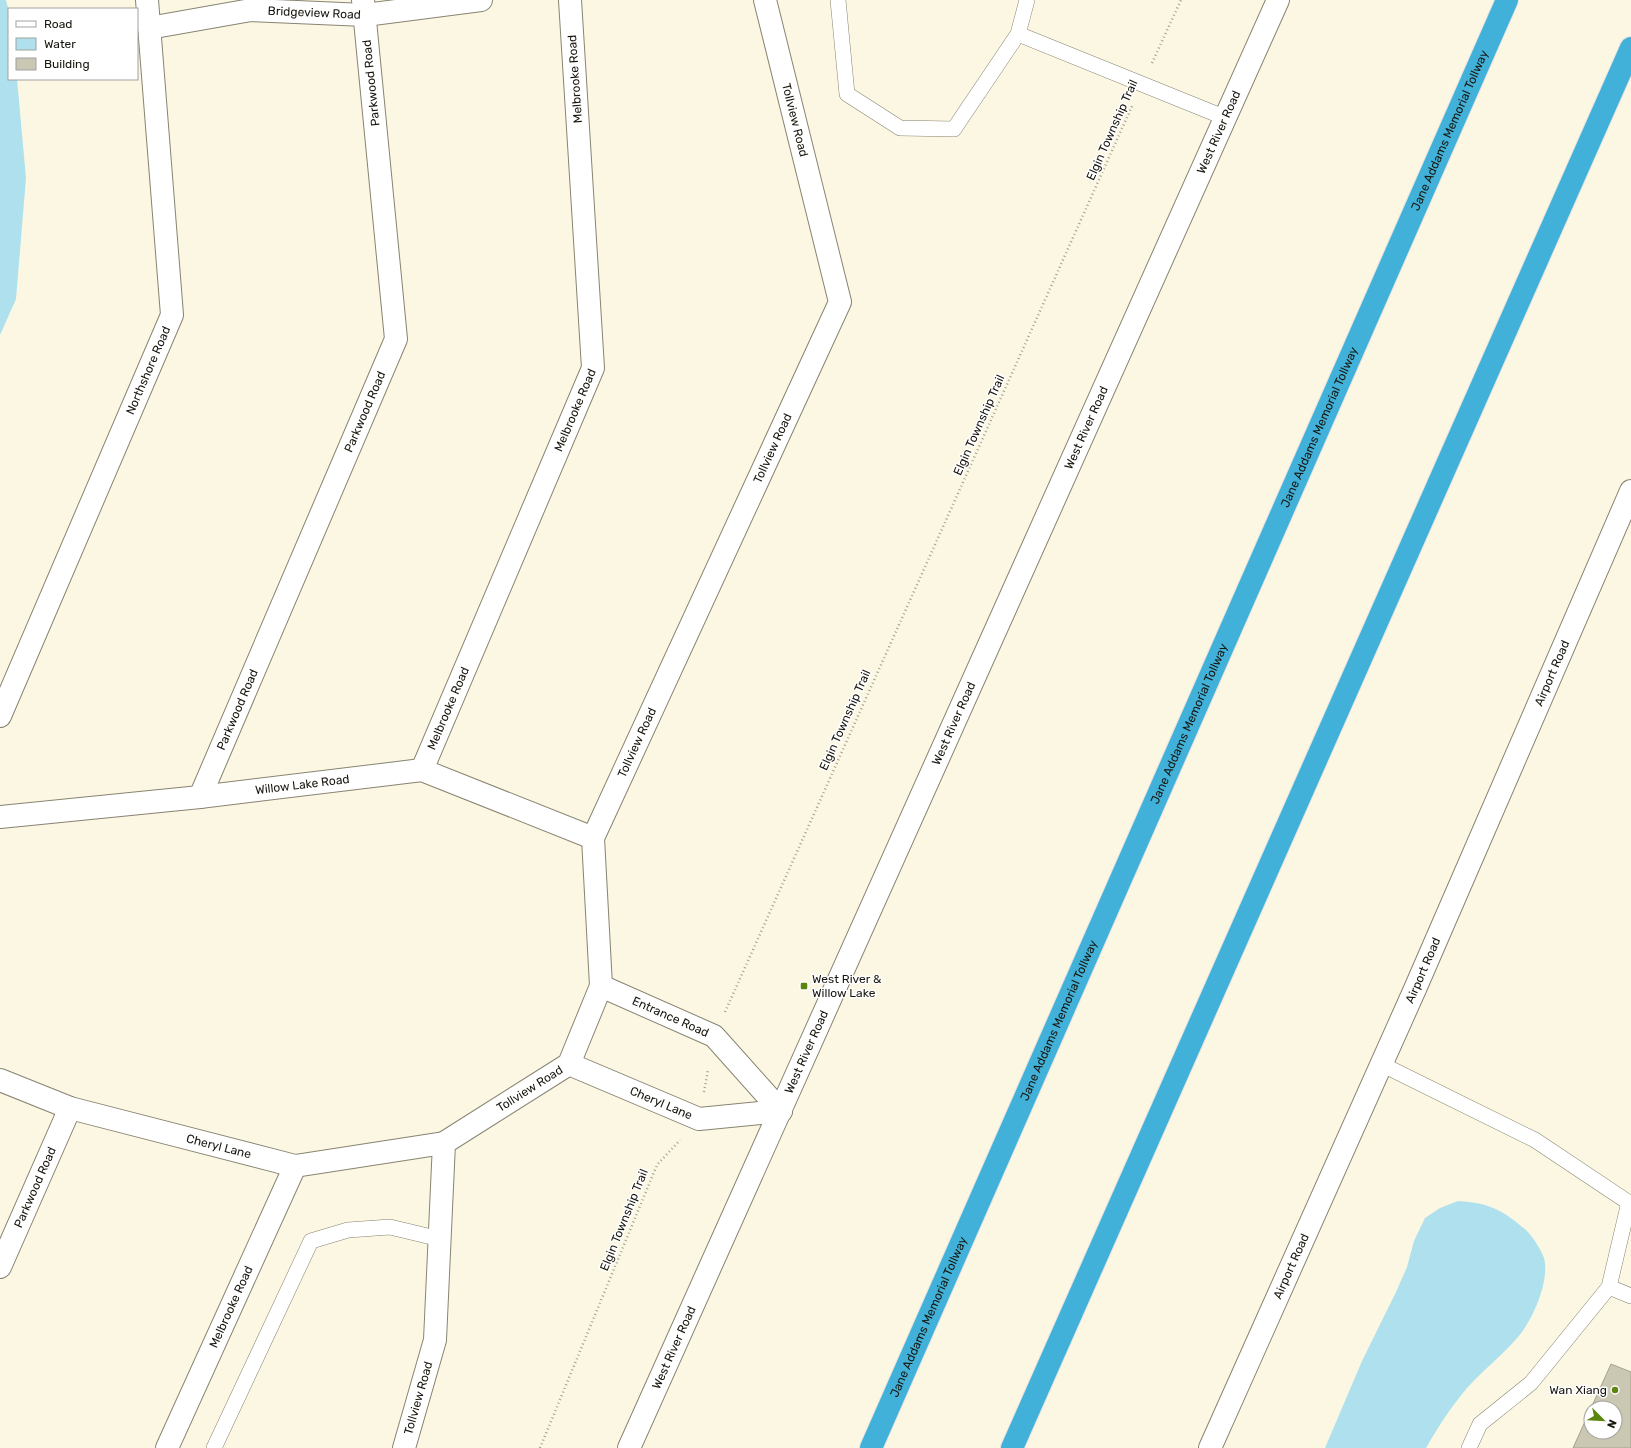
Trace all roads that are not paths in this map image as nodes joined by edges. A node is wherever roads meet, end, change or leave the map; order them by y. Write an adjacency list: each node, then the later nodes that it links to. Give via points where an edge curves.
1 (147, 0): 10 (street, Northshore Road)
2 (481, 0): 9 (street, Bridgeview Road)
3 (570, 0): 16 (street, Melbrooke Road, via 593,368)
4 (765, 0): 19 (street, Tollview Road, via 840,302)
5 (838, 0): 11 (lane, via 847,94 900,128 954,129)
6 (1027, 0): 11 (lane)
7 (1278, 0): 13 (street, West River Road)
8 (1507, 0): 37 (highway, Jane Addams Memorial Tollway)
9 (364, 8): 10 (street, Bridgeview Road, via 251,10); 17 (street, Parkwood Road, via 396,340)
10 (149, 28): 15 (street, Northshore Road, via 172,315)
11 (1018, 34): 13 (lane)
12 (1631, 48): 38 (highway)
13 (1226, 118): 25 (street, West River Road)
14 (1631, 491): 22 (street, Airport Road)
15 (0, 716)
16 (422, 770): 17 (street, Willow Lake Road); 19 (street, Willow Lake Road)
17 (200, 797): 18 (street, Willow Lake Road)
18 (0, 817)
19 (593, 838): 20 (street, Tollview Road)
20 (601, 986): 21 (street, Tollview Road); 25 (street, Entrance Road, via 714,1036)
21 (569, 1064): 25 (street, Cheryl Lane, via 699,1119); 26 (street, Tollview Road)
22 (1381, 1064): 28 (lane, via 1535,1140); 39 (street, Airport Road)
23 (0, 1080): 24 (street, Cheryl Lane)
24 (70, 1108): 27 (street, Cheryl Lane); 30 (street, Parkwood Road)
25 (781, 1111): 36 (street, West River Road)
26 (444, 1143): 27 (street, Cheryl Lane); 29 (street, Tollview Road)
27 (295, 1166): 33 (street, Melbrooke Road)
28 (1630, 1203): 31 (lane)
29 (440, 1239): 34 (lane, via 390,1227 348,1230 311,1241); 35 (street, Tollview Road, via 435,1340)
30 (0, 1268)
31 (1609, 1287): 32 (lane); 40 (lane, via 1531,1383 1480,1424)
32 (1631, 1296)
33 (167, 1448)
34 (214, 1448)
35 (404, 1448)
36 (629, 1448)
37 (871, 1448)
38 (1012, 1448)
39 (1210, 1448)
40 (1470, 1448)

